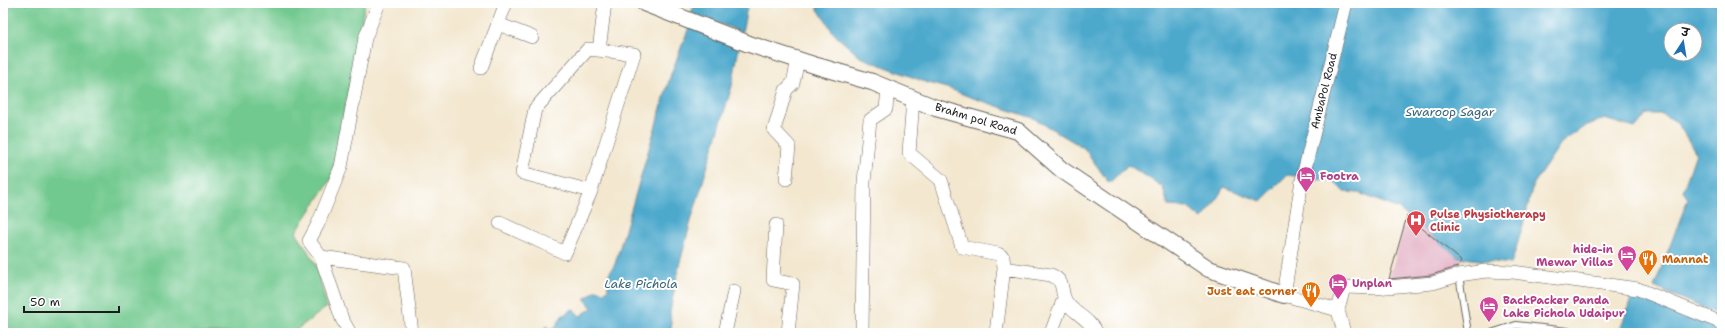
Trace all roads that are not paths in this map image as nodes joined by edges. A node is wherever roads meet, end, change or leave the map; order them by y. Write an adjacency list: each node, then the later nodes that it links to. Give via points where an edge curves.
1 (379, 3): 17 (street, via 366,38 341,167 309,241)
2 (506, 3): 6 (street)
3 (605, 3): 8 (street)
4 (644, 3): 9 (street, Brahm pol Road, via 749,44)
5 (1346, 3): 21 (street, AmbaPol Road, via 1302,180)
6 (498, 24): 7 (street); 10 (street)
7 (532, 37)
8 (599, 50): 14 (street, via 634,54); 14 (street, via 588,49 535,109 522,173)
9 (798, 60): 11 (street, Brahm pol Road); 13 (street, via 793,83 786,90 774,130 789,146)
10 (481, 68)
11 (888, 88): 12 (street, Brahm pol Road); 30 (street, via 886,108 870,120 864,182)
12 (913, 98): 18 (street, via 909,153 941,180 962,247 998,254 1003,257); 21 (street, Brahm pol Road, via 936,108 1018,131 1062,170 1209,269)
13 (786, 179)
14 (591, 191): 15 (street, via 565,253)
15 (500, 223)
16 (776, 225): 29 (street, via 773,280 793,284)
17 (321, 257): 26 (street, via 342,319); 27 (street, via 404,268)
18 (1004, 268): 22 (street, via 1051,274 1060,281); 31 (street)
19 (1459, 274): 23 (street, via 1432,282 1375,288 1344,287); 24 (street, via 1513,272 1632,287); 35 (lane)
20 (734, 291): 28 (street)
21 (1284, 295): 23 (street)
22 (1064, 298): 32 (street); 33 (street, via 1089,322)
23 (1338, 310): 34 (street)
24 (1722, 323)
25 (1568, 331): 36 (lane, via 1516,326)
26 (350, 333)
27 (412, 333)
28 (726, 333)
29 (788, 333)
30 (862, 333)
31 (996, 333)
32 (1051, 333)
33 (1096, 333)
34 (1344, 333)
35 (1468, 333)
36 (1491, 333)

